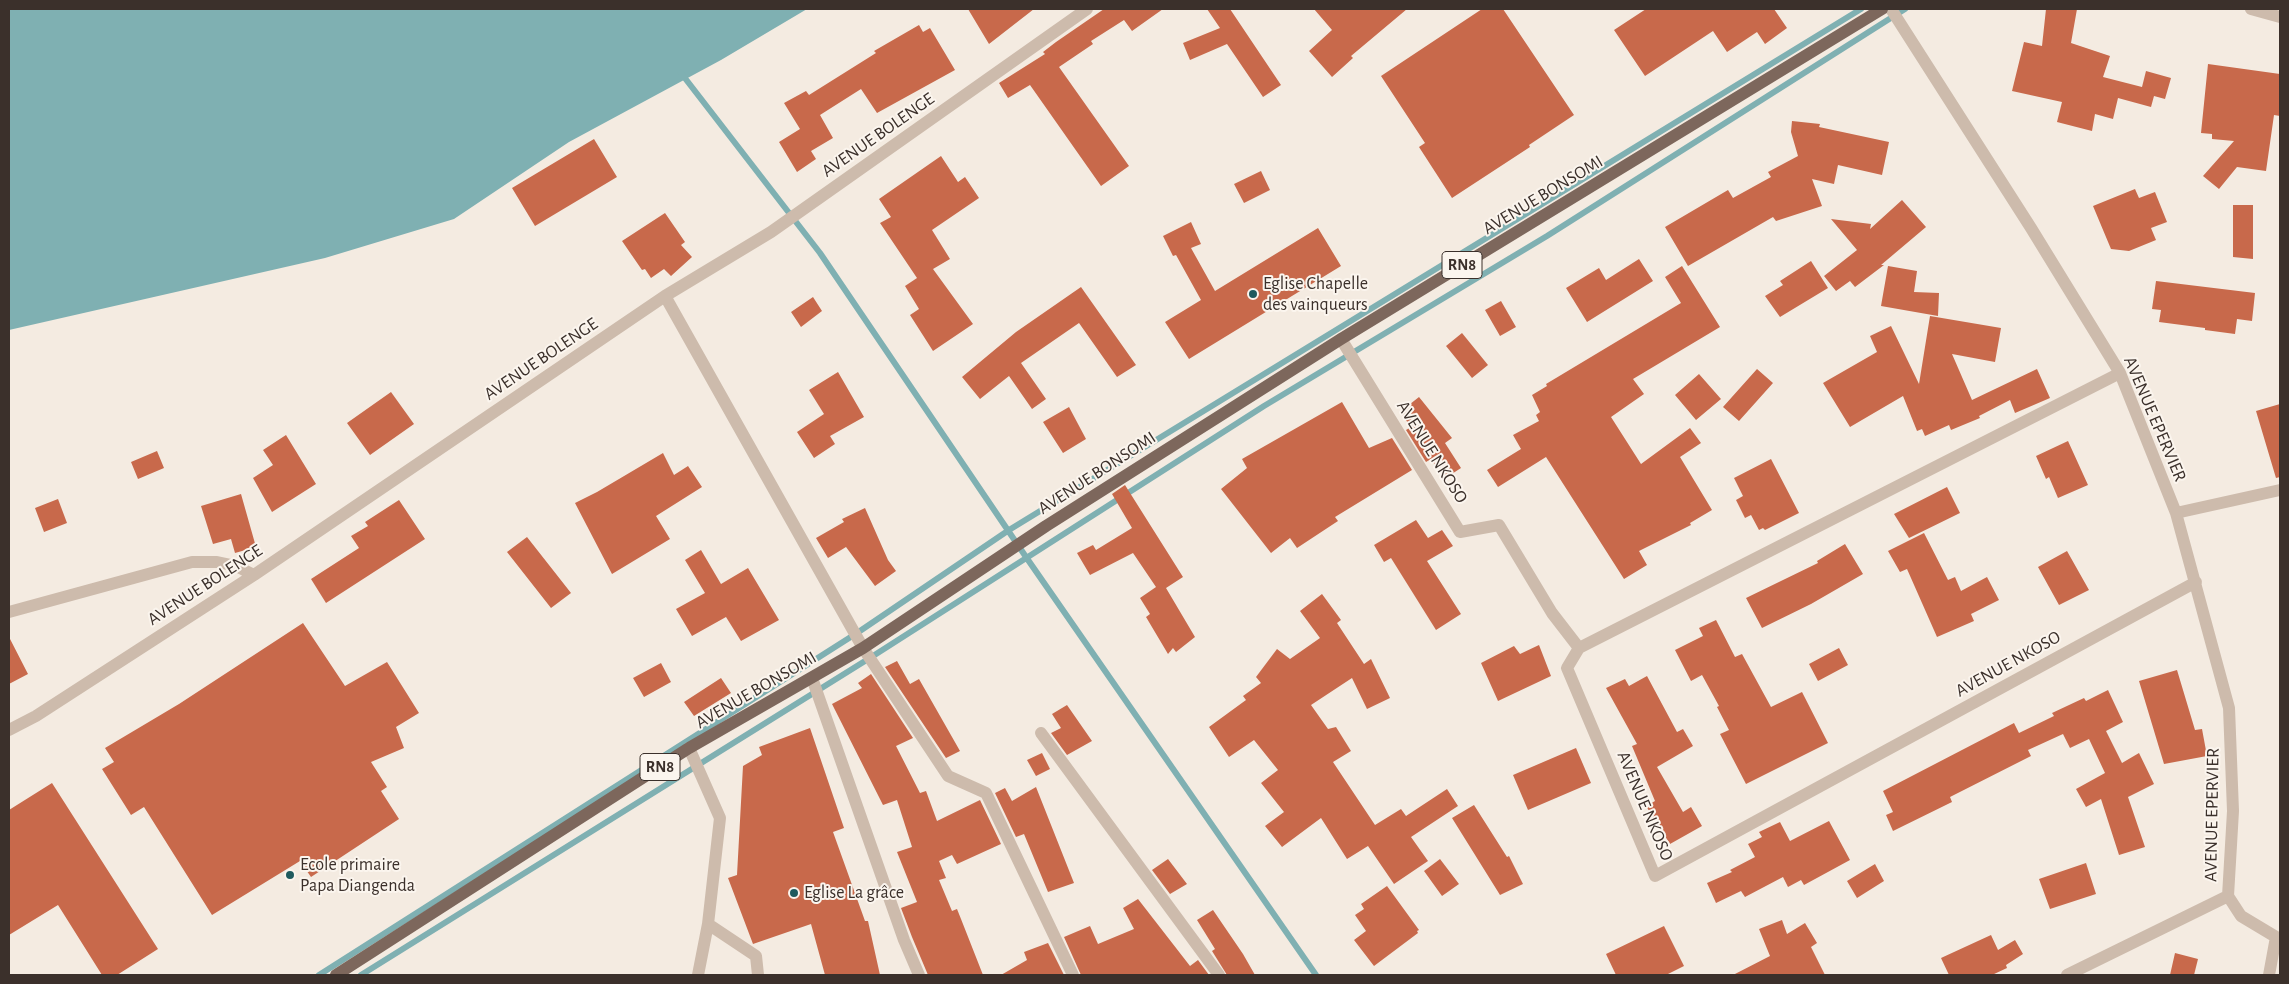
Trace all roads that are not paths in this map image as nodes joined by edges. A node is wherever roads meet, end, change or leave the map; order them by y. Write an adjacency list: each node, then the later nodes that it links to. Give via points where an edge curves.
1 (1087, 9): 6 (street, AVENUE BOLENGE, via 771,232)
2 (1882, 9): 7 (main road, AVENUE BONSOMI / RN8)
3 (1891, 9): 8 (street, AVENUE EPERVIER)
4 (2251, 9): 5 (street)
5 (2280, 17)
6 (665, 296): 11 (street, AVENUE BOLENGE); 14 (street)
7 (1341, 339): 14 (main road, AVENUE BONSOMI / RN8, via 1046,526); 15 (street, AVENUE NKOSO, via 1460,532 1499,525 1552,612)
8 (2120, 373): 10 (street, AVENUE EPERVIER); 15 (street)
9 (2280, 490): 10 (street)
10 (2176, 513): 12 (street, AVENUE EPERVIER)
11 (254, 575): 13 (street, via 236,566 192,562); 17 (street, AVENUE BOLENGE, via 36,716)
12 (2196, 582): 15 (street, AVENUE NKOSO, via 1655,876 1567,668); 20 (street, AVENUE EPERVIER, via 2229,708 2233,811)
13 (9, 612)
14 (863, 648): 16 (main road, AVENUE BONSOMI / RN8); 27 (street, via 948,776 986,793)
15 (1580, 648)
16 (812, 678): 19 (main road, AVENUE BONSOMI / RN8); 26 (street)
17 (9, 730)
18 (1041, 733): 28 (street)
19 (689, 748): 21 (street, via 720,818); 23 (main road, AVENUE BONSOMI / RN8)
20 (2228, 896): 22 (street, AVENUE EPERVIER, via 2241,916); 29 (street, AVENUE EPERVIER)
21 (708, 924): 24 (street); 25 (street, via 756,956)
22 (2278, 937): 30 (street)
23 (336, 975)
24 (698, 975)
25 (758, 975)
26 (919, 975)
27 (1073, 975)
28 (1219, 975)
29 (2067, 975)
30 (2269, 975)

